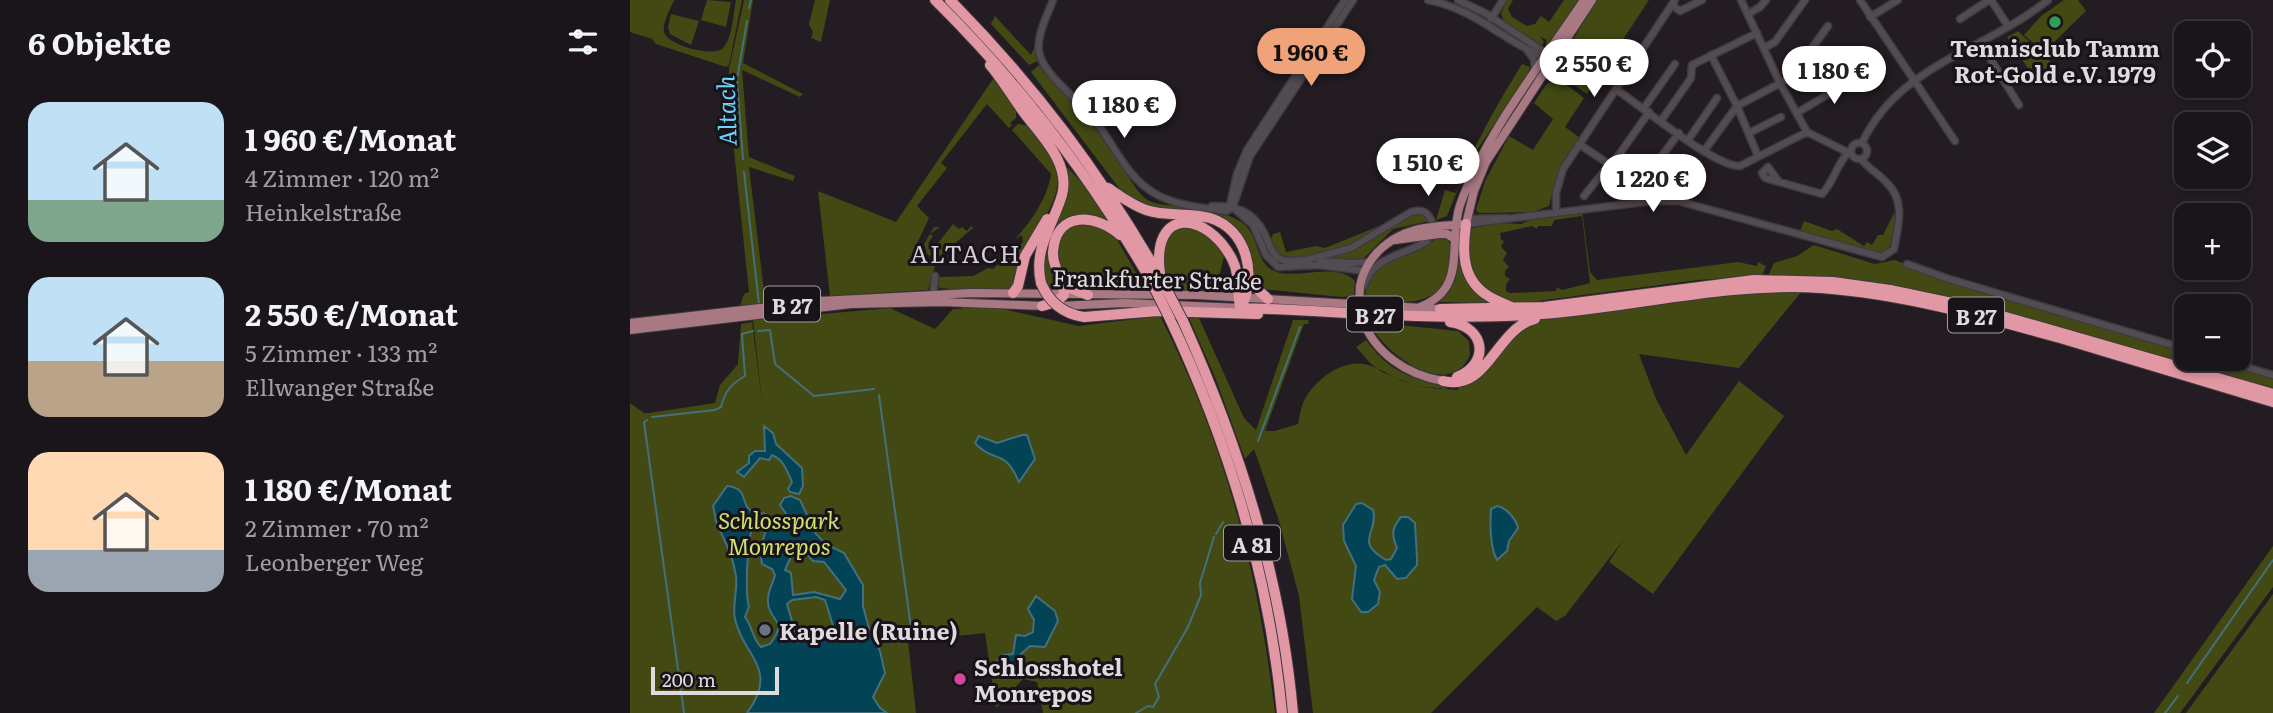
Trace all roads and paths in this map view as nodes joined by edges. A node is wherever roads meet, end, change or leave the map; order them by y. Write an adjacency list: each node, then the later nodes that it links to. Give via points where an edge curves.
1 (935, 0): 28 (highway, A 81)
2 (950, 0): 64 (highway, A 81, via 1024,78)
3 (1054, 0): 67 (street, via 1039,39 1040,56 1092,115 1133,176 1154,193 1176,202 1227,211)
4 (1345, 0): 51 (street)
5 (1353, 0): 51 (street)
6 (1428, 0): 23 (street)
7 (1458, 0): 23 (street)
8 (1503, 0): 23 (street)
9 (1584, 0): 31 (main road)
10 (1592, 0): 31 (main road)
11 (1702, 0): 19 (street, via 1681,11)
12 (1741, 0): 20 (street)
13 (1766, 0): 20 (street)
14 (1805, 0): 30 (street, via 1775,42)
15 (1860, 0): 21 (street)
16 (1898, 0): 21 (street)
17 (1990, 0): 22 (street); 25 (street)
18 (2048, 0): 25 (street)
19 (1673, 2): 40 (street)
20 (1748, 13): 26 (street)
21 (1870, 17): 38 (street)
22 (1960, 19)
23 (1490, 20): 29 (street); 31 (street)
24 (1828, 26): 35 (street)
25 (2008, 26): 27 (street)
26 (1757, 33): 30 (street); 32 (street)
27 (1980, 42): 38 (street); 42 (street)
28 (979, 44): 61 (highway, via 982,57 1056,155); 73 (highway, A 81, via 1065,147)
29 (1526, 48): 31 (street); 36 (street)
30 (1764, 48): 39 (street)
31 (1547, 55): 36 (main road); 70 (main road, via 1486,162)
32 (1712, 55): 43 (street); 47 (street, via 1692,65 1691,78)
33 (1825, 58): 35 (street, via 1808,70)
34 (1675, 64): 44 (street)
35 (1799, 67): 39 (street)
36 (1535, 73): 62 (main road)
37 (1858, 76): 45 (street)
38 (1913, 80): 53 (street); 54 (street, via 1891,98)
39 (1780, 83): 43 (street); 45 (street)
40 (1616, 90): 44 (street); 55 (street)
41 (1717, 98): 52 (street)
42 (2019, 105)
43 (1737, 106): 50 (street); 57 (street)
44 (1646, 110): 47 (street); 60 (street)
45 (1797, 113): 48 (street)
46 (1781, 117): 50 (street)
47 (1661, 121): 49 (street)
48 (1807, 132): 56 (street); 58 (street)
49 (1679, 133): 52 (street); 60 (street, via 1643,184)
50 (1749, 133): 58 (street)
51 (1259, 136): 65 (street); 67 (street, via 1240,167)
52 (1688, 140): 57 (street)
53 (1955, 141)
54 (1861, 143): 56 (street); 59 (street, via 1867,150)
55 (1579, 144): 60 (street); 69 (street, via 1558,181)
56 (1849, 151): 59 (street); 63 (street, via 1822,194)
57 (1704, 152): 58 (street, via 1732,166)
58 (1758, 156)
59 (1861, 159): 69 (street, via 1890,186 1898,201 1899,227 1892,251 1878,257 1678,201)
60 (1610, 165): 66 (street)
61 (1063, 180): 82 (highway, via 1025,256); 90 (highway, bridge, via 1062,197 1040,251 1038,270 1056,305 1072,314 1158,311 1344,317)
62 (1469, 181): 70 (main road); 71 (main road, via 1452,217)
63 (1779, 181)
64 (1105, 186): 79 (highway, A 81); 80 (highway, via 1148,211 1201,216 1226,226 1245,253)
65 (1237, 197): 67 (street); 68 (street)
66 (1584, 197)
67 (1232, 207): 68 (street); 78 (street, via 1253,225 1266,255 1279,267 1319,265)
68 (1246, 211): 74 (street, via 1257,220 1278,258)
69 (1556, 213): 70 (street)
70 (1463, 223): 71 (main road); 72 (main road); 93 (highway, via 1463,256 1471,279 1489,297)
71 (1440, 230): 72 (main road); 76 (main road, bridge, via 1403,233)
72 (1455, 239): 91 (main road, via 1448,284 1436,298)
73 (1129, 242): 79 (highway, A 81); 81 (highway, via 1097,220 1073,222 1060,232 1053,249)
74 (1306, 260): 76 (street); 76 (street, via 1351,248 1411,212 1426,212 1433,225 1427,241)
75 (1907, 264): 98 (street)
76 (1372, 265): 78 (main road); 78 (street)
77 (935, 276): 86 (street)
78 (1362, 279): 101 (main road, bridge, via 1360,309 1377,346 1400,365)
79 (1156, 280): 85 (highway, via 1163,236 1180,223 1196,223 1212,232 1230,254); 104 (highway, A 81, bridge, via 1237,485 1267,607); 105 (highway, A 81, bridge, via 1183,321 1224,416 1255,513 1276,594)
80 (1248, 280): 85 (highway); 87 (highway)
81 (1061, 281): 83 (highway); 84 (highway)
82 (1013, 293): 83 (main road, Frankfurter Straße / B 27); 86 (main road, Frankfurter Straße / B 27)
83 (1064, 295): 84 (main road, Frankfurter Straße / B 27); 88 (highway, B 27)
84 (1088, 295): 85 (main road, Frankfurter Straße / B 27)
85 (1242, 297): 87 (main road, Frankfurter Straße / B 27); 89 (highway)
86 (934, 298): 88 (main road, Frankfurter Straße / B 27); 96 (main road, Frankfurter Straße / B 27, via 820,301); 97 (main road, Frankfurter Straße / B 27)
87 (1268, 299): 90 (main road, Frankfurter Straße / B 27)
88 (1042, 306): 89 (main road, Frankfurter Straße / B 27, via 1125,303)
89 (1241, 308): 90 (highway, Frankfurter Straße / B 27)
90 (1351, 308): 91 (main road, B 27); 95 (highway, B 27)
91 (1417, 308): 92 (main road, B 27)
92 (1440, 309): 93 (highway, B 27)
93 (1516, 310): 102 (highway, B 27, via 1731,282 1846,283 1982,309)
94 (1546, 314): 95 (highway, B 27); 101 (highway, via 1516,327 1478,373 1456,382); 103 (highway, B 27, via 1731,289 1776,286 1851,291 1989,318)
95 (1431, 317): 101 (highway, via 1469,328 1479,344 1473,366 1463,375)
96 (630, 323)
97 (630, 330)
98 (2174, 345)
99 (2251, 369): 100 (street)
100 (2273, 375)
101 (1443, 381)
102 (2273, 394)
103 (2273, 401)
104 (1282, 713)
105 (1293, 713)

